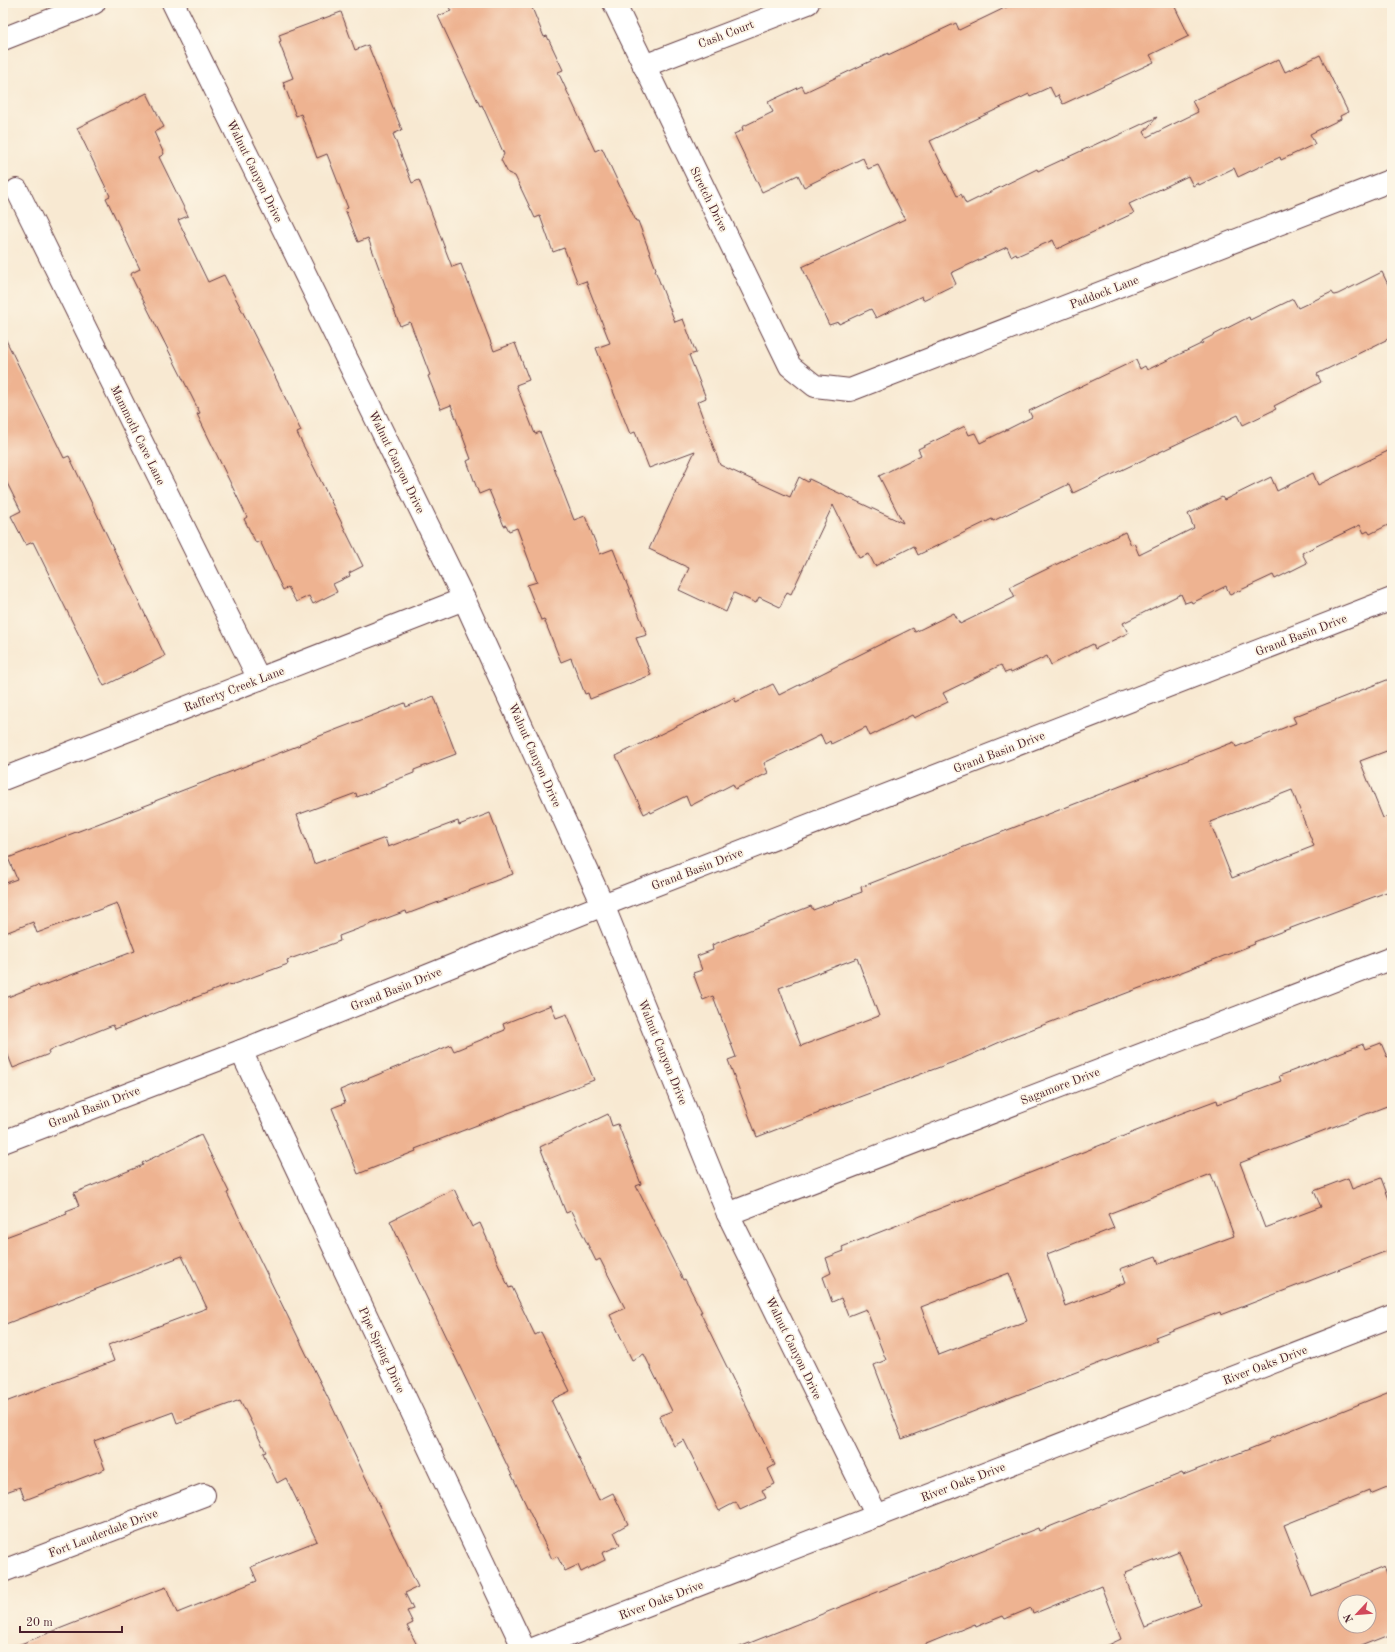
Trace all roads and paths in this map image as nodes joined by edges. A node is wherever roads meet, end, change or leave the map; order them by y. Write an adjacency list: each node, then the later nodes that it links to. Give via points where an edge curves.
1 (94, 3): 5 (street)
2 (173, 3): 10 (street, Walnut Canyon Drive)
3 (614, 3): 6 (street, Stretch Drive)
4 (808, 3): 6 (street, Cash Court)
5 (3, 39)
6 (644, 66): 9 (street, Stretch Drive, via 790,366)
7 (1392, 180): 9 (street, Paddock Lane, via 850,390)
8 (17, 190): 12 (street, Mammoth Cave Lane)
9 (815, 386)
10 (464, 599): 12 (street, Rafferty Creek Lane); 14 (street, Walnut Canyon Drive)
11 (1392, 599): 14 (street, Grand Basin Drive)
12 (260, 679): 13 (street, Rafferty Creek Lane)
13 (3, 779)
14 (603, 905): 16 (street, Grand Basin Drive); 18 (street, Walnut Canyon Drive)
15 (1392, 958): 18 (street, Sagamore Drive)
16 (241, 1051): 17 (street, Grand Basin Drive); 23 (street, Pipe Spring Drive)
17 (3, 1142)
18 (728, 1214): 21 (street, Walnut Canyon Drive)
19 (1392, 1316): 21 (street, River Oaks Drive)
20 (204, 1495): 22 (street, Fort Lauderdale Drive)
21 (877, 1516): 24 (street, River Oaks Drive)
22 (3, 1572)
23 (524, 1649)
24 (533, 1649)

